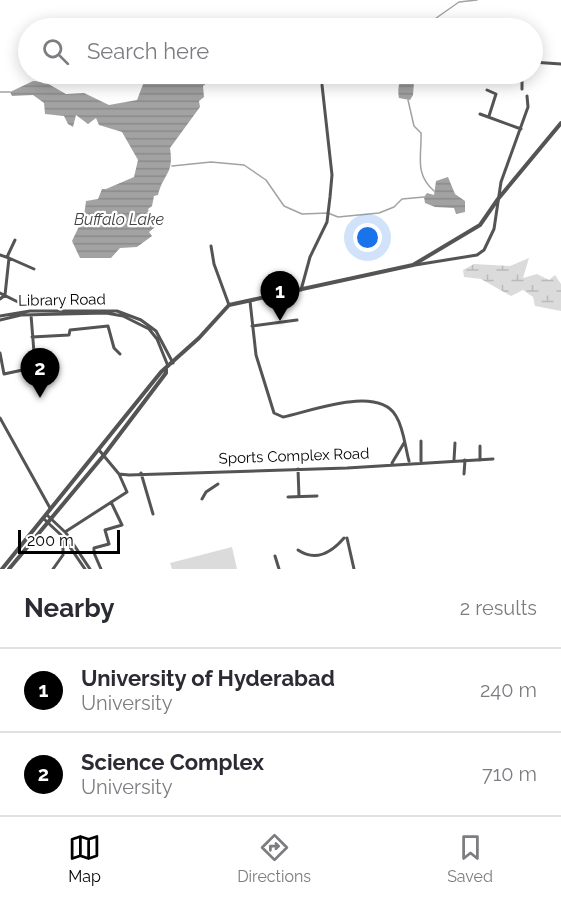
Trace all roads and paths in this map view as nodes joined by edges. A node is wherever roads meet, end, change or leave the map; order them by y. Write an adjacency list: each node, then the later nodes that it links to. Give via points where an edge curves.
1 (543, 63): 2 (street)
2 (561, 64)
3 (522, 84): 5 (street)
4 (322, 85): 19 (street, via 332,175 330,197 327,222)
5 (522, 89)
6 (487, 90): 9 (street, via 496,94)
7 (527, 96): 11 (street)
8 (480, 114): 9 (street)
9 (489, 116): 11 (street)
10 (561, 123): 12 (street)
11 (521, 129): 12 (street)
12 (498, 200): 17 (street, via 473,231); 17 (street, via 494,229 484,250 477,255)
13 (15, 240): 16 (street)
14 (212, 246): 25 (street, via 214,264)
15 (0, 255): 16 (street)
16 (8, 258): 18 (street); 21 (street)
17 (414, 265): 19 (street)
18 (34, 268)
19 (300, 290): 23 (street)
20 (0, 293): 21 (street)
21 (5, 295): 22 (street); 24 (street)
22 (0, 299)
23 (250, 299): 25 (street); 30 (street)
24 (22, 304)
25 (229, 305): 34 (street)
26 (30, 313): 27 (street, Library Road); 28 (street); 31 (street); 34 (street, Library Road, via 105,310 133,315 156,331); 35 (street, via 106,313 132,319 152,333)
27 (0, 316)
28 (0, 320)
29 (297, 320): 30 (street)
30 (252, 326): 39 (street, via 256,355 274,413 278,416 368,399 387,406 395,415)
31 (32, 337): 33 (street, via 69,335 70,330 108,326 114,348); 36 (street, via 32,368)
32 (0, 353): 36 (street)
33 (120, 354)
34 (173, 363): 35 (street)
35 (168, 368): 42 (street); 43 (street)
36 (2, 375)
37 (0, 418): 61 (street)
38 (422, 441): 48 (street)
39 (404, 443): 49 (street); 50 (street)
40 (455, 443): 45 (street)
41 (480, 446): 47 (street)
42 (99, 450): 43 (street); 61 (street)
43 (104, 455): 53 (street); 63 (street)
44 (493, 459): 47 (street, Sports Complex Road)
45 (454, 460): 46 (street, Sports Complex Road); 48 (street, Sports Complex Road)
46 (465, 460): 47 (street, Sports Complex Road); 54 (street)
47 (480, 460)
48 (421, 461): 49 (street, Sports Complex Road)
49 (409, 462): 50 (street, Sports Complex Road)
50 (392, 463): 51 (street, Sports Complex Road)
51 (298, 469): 52 (street, Sports Complex Road); 57 (street)
52 (141, 473): 53 (street, Sports Complex Road); 62 (street)
53 (119, 474): 60 (street, via 127,492)
54 (464, 474)
55 (218, 484): 59 (street)
56 (288, 496): 57 (street)
57 (299, 496): 58 (street)
58 (317, 496)
59 (202, 499)
60 (111, 502): 64 (street); 72 (street, via 122,525 105,530 109,544 94,548)
61 (51, 510): 63 (street)
62 (153, 514)
63 (48, 519): 64 (street); 65 (street); 68 (street); 69 (street)
64 (65, 532): 65 (street); 71 (street)
65 (62, 536): 70 (street, via 63,555); 71 (street)
66 (298, 550): 74 (street, via 306,556 327,554 345,538)
67 (276, 556): 73 (street)
68 (2, 569)
69 (9, 569)
70 (53, 569)
71 (88, 569)
72 (101, 569)
73 (279, 569)
74 (354, 569)

